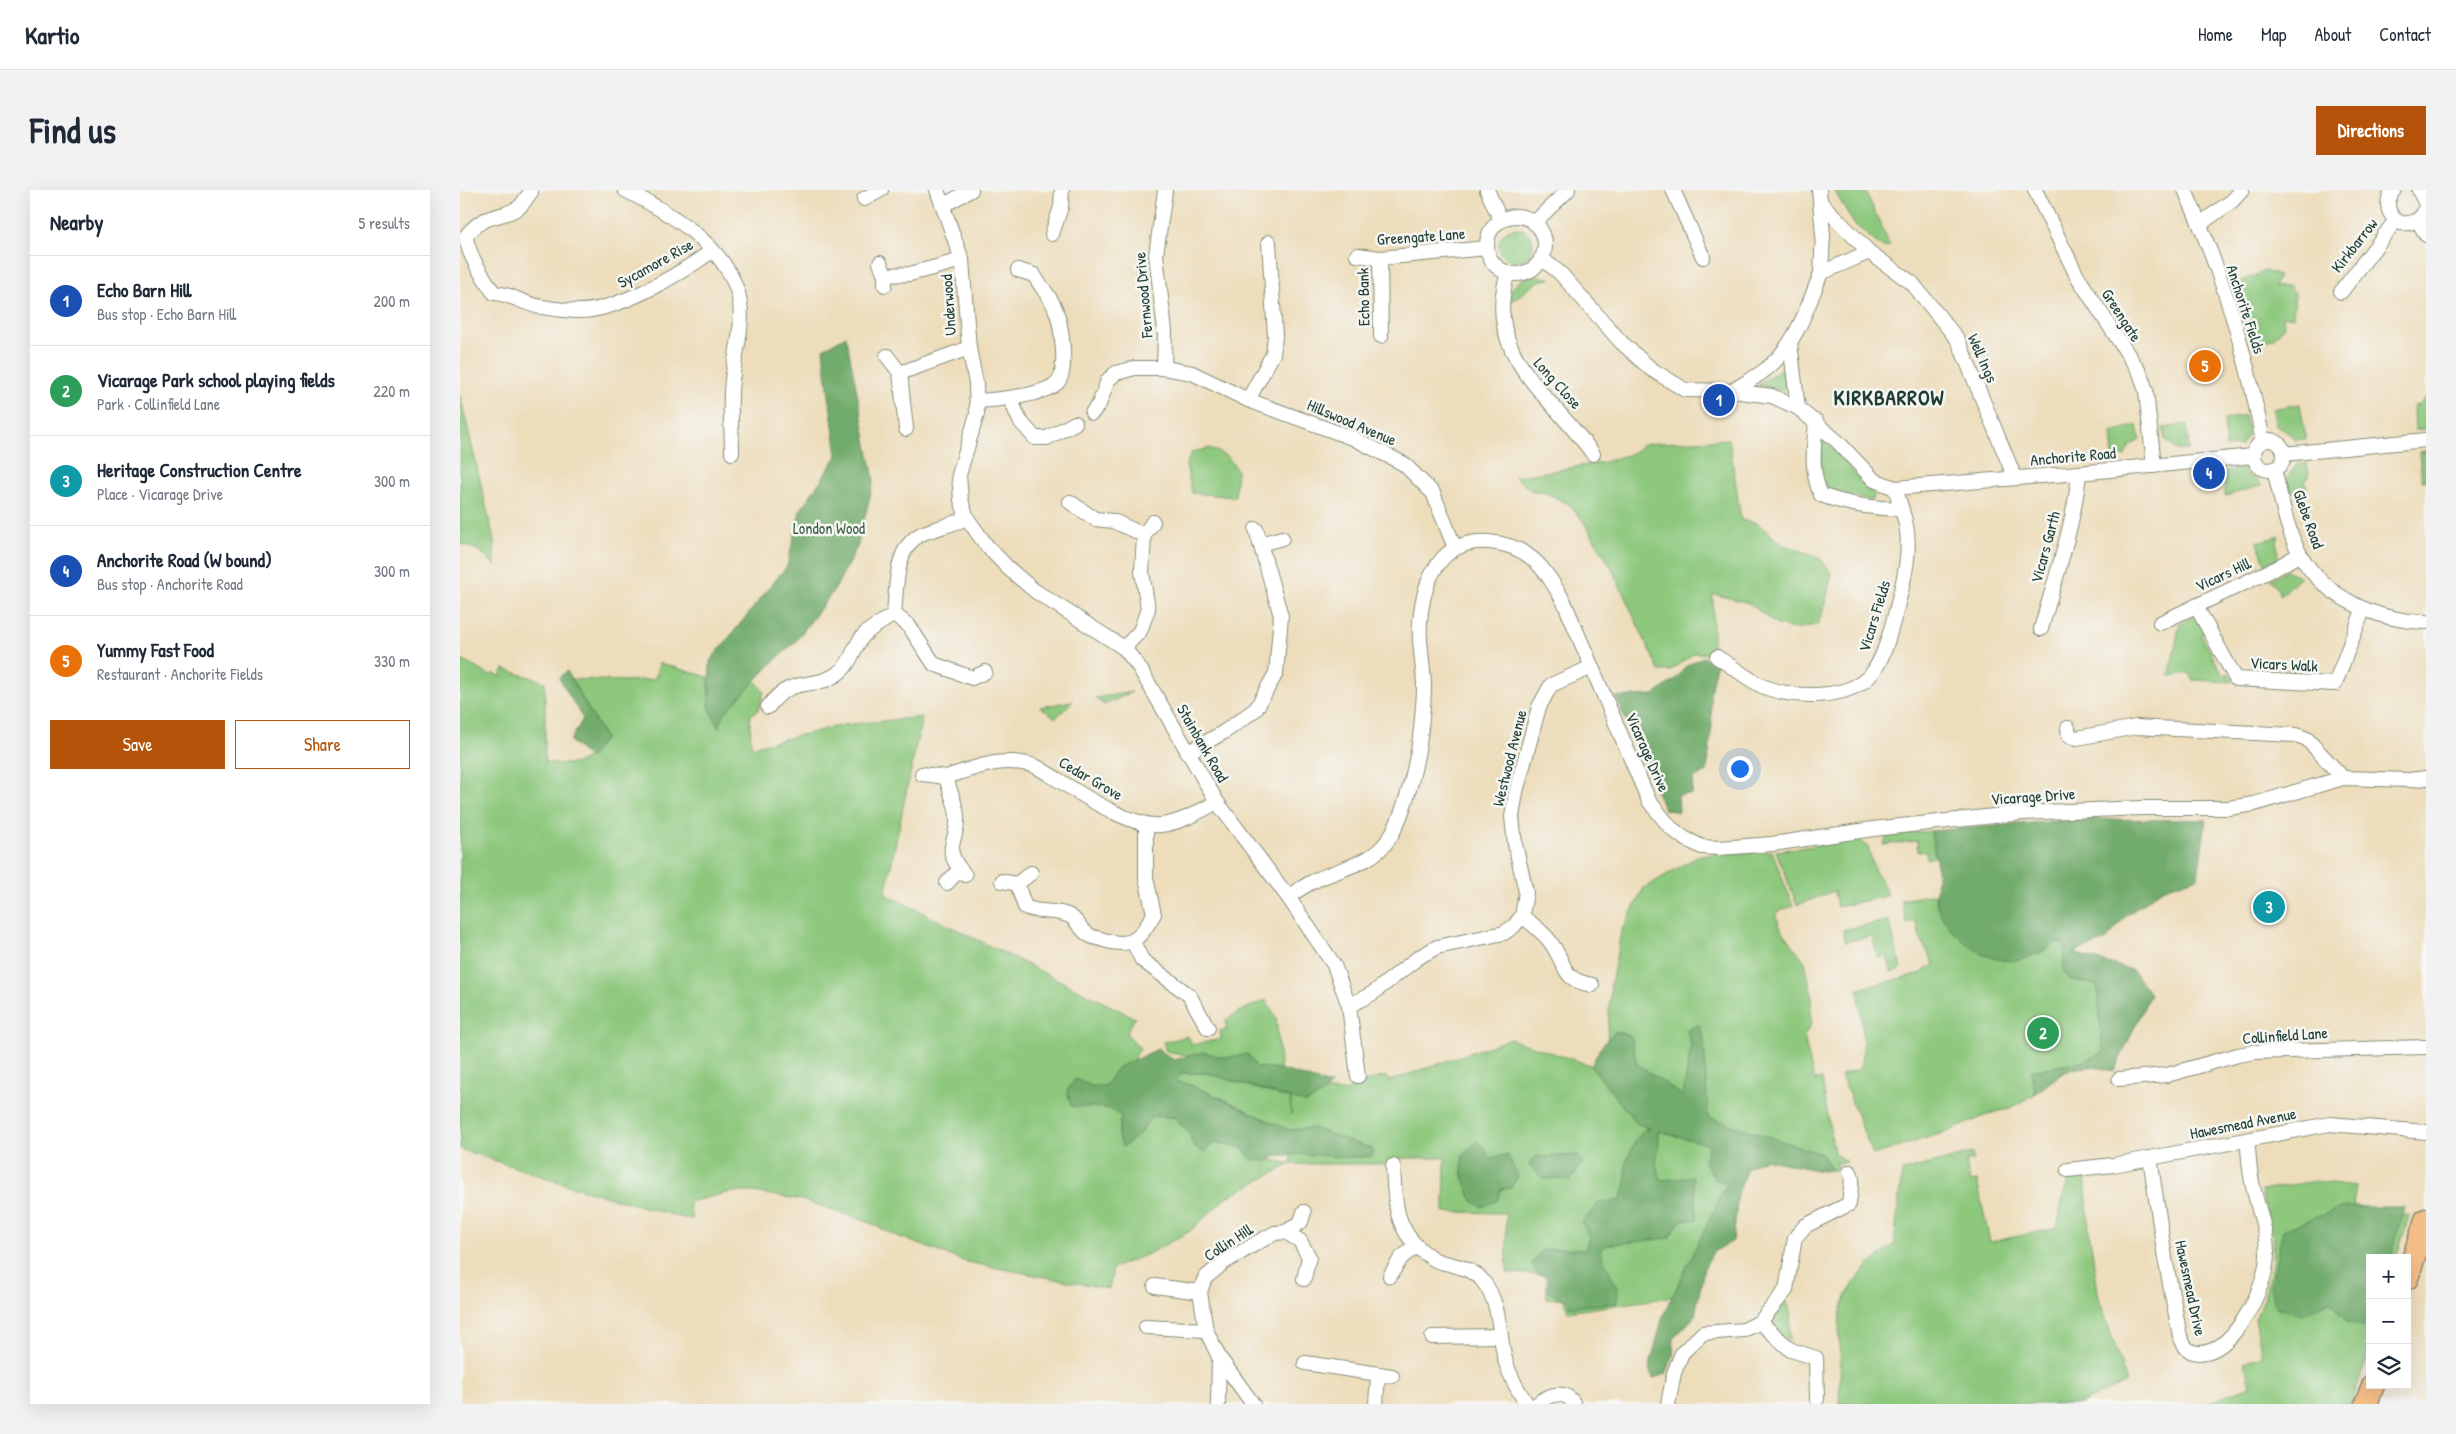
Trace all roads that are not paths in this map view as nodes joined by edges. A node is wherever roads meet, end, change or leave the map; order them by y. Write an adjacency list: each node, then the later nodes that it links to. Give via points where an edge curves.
1 (624, 190): 29 (street, via 679,220)
2 (881, 190): 17 (street)
3 (937, 190): 19 (street, Underwood)
4 (971, 190): 19 (street)
5 (1062, 190): 25 (street, via 1061,207)
6 (1487, 190): 22 (street)
7 (1568, 190): 23 (street)
8 (1673, 190): 32 (street)
9 (2035, 190): 62 (street, Greengate, via 2076,276 2140,373 2146,391)
10 (2184, 190): 24 (street, Anchorite Fields)
11 (2242, 190): 24 (street)
12 (2394, 190): 20 (street, Kirkbarrow, via 2388,203)
13 (2419, 190): 18 (street)
14 (1164, 191): 45 (street, Fernwood Drive, via 1156,255 1165,331)
15 (530, 192): 29 (street, Sycamore Rise, via 520,208 489,217 474,226 466,236 466,243 494,294 505,294 540,307 582,311 623,301 665,281)
16 (1820, 197): 30 (street, Well Ings); 38 (street, Well Ings)
17 (864, 199)
18 (2426, 204): 21 (street)
19 (944, 205): 35 (street, Underwood)
20 (2396, 220): 21 (street, Kirkbarrow, via 2407,224); 40 (street, Kirkbarrow)
21 (2418, 220): 26 (street)
22 (1501, 221): 23 (street, via 1518,217); 28 (street, via 1490,233)
23 (1534, 223): 34 (street, via 1544,237)
24 (2200, 224): 57 (street, Anchorite Fields, via 2241,342)
25 (1052, 234)
26 (2426, 235)
27 (1269, 242): 49 (street, via 1275,336 1273,354)
28 (1487, 248): 33 (street, Greengate Lane); 37 (street, via 1494,264)
29 (712, 251): 58 (street, via 732,278 738,294 739,336 731,391)
30 (1870, 252): 38 (street); 66 (street, Well Ings, via 1912,282 1958,340)
31 (1357, 255): 33 (street, Greengate Lane)
32 (1704, 257)
33 (1380, 258): 41 (street, Echo Bank)
34 (1541, 258): 37 (street, via 1525,272); 47 (street, via 1651,369 1685,390)
35 (962, 260): 39 (street, Underwood, via 910,274); 43 (street, Underwood)
36 (1018, 270): 48 (street, via 1034,275 1056,310 1062,345 1062,373 1057,383)
37 (1508, 273): 59 (street, Long Close, via 1501,306 1503,330 1519,367)
38 (1821, 273): 42 (street, Well Ings)
39 (883, 274)
40 (2341, 292)
41 (1381, 336)
42 (1790, 343): 47 (street, Well Ings, via 1766,370); 51 (street)
43 (969, 348): 46 (street, Underwood); 50 (street, Underwood)
44 (888, 356): 46 (street)
45 (1164, 368): 49 (street, Hillswood Avenue, via 1192,373); 52 (street, Hillswood Avenue, via 1135,368 1116,373 1108,380)
46 (900, 373): 55 (street)
47 (1732, 391): 51 (street, via 1772,396)
48 (1010, 398): 50 (street); 54 (street, via 1020,421 1035,438 1047,438)
49 (1248, 400): 76 (street, Hillswood Avenue, via 1355,439 1404,464 1433,493)
50 (977, 402): 65 (street, Underwood, via 977,414)
51 (1798, 408): 53 (street)
52 (1092, 413)
53 (1816, 421): 67 (street, via 1874,480); 69 (street, via 1812,462 1821,495 1870,508)
54 (1074, 424)
55 (906, 429)
56 (2426, 440): 60 (street)
57 (2263, 441): 60 (street, via 2275,441); 61 (street, via 2256,446)
58 (732, 453)
59 (1593, 454)
60 (2284, 454): 63 (street, via 2282,463)
61 (2254, 456): 62 (street, Anchorite Road); 63 (street, via 2260,468)
62 (2154, 466): 64 (street, Anchorite Road)
63 (2274, 470): 77 (street, Glebe Road)
64 (2079, 473): 66 (street, Anchorite Road); 83 (street, Vicars Garth, via 2065,542)
65 (959, 475): 70 (street, Stainbank Road, via 961,500)
66 (2015, 478): 67 (street, Anchorite Road)
67 (1895, 488): 69 (street, Vicars Fields)
68 (1070, 502): 73 (street, via 1095,519 1113,521)
69 (1901, 509): 85 (street, Vicars Fields, via 1906,526 1907,552 1902,588 1885,650 1872,673 1841,692 1820,696 1789,694 1761,685)
70 (967, 518): 80 (street, via 951,526 924,532 908,544 900,561); 84 (street, Stainbank Road, via 986,545 1035,591)
71 (1153, 522): 73 (street)
72 (1256, 529): 75 (street)
73 (1144, 534): 84 (street, via 1142,572 1148,609 1140,631)
74 (1282, 538): 75 (street)
75 (1260, 544): 90 (street, via 1281,616 1276,673 1256,709)
76 (1455, 548): 86 (street, Vicarage Drive, via 1478,541 1499,543 1520,549 1535,560 1548,574 1564,602); 101 (street, Vicarage Drive, via 1440,560 1425,589 1420,624 1424,688 1422,720 1410,786 1395,827 1374,855)
77 (2300, 554): 78 (street, Vicars Hill); 79 (street, Glebe Road, via 2313,573)
78 (2196, 606): 79 (street, Vicars Walk, via 2236,679 2335,684); 82 (street, Vicars Hill)
79 (2363, 610): 81 (street, Glebe Road)
80 (894, 614): 87 (street, via 909,626 934,664 972,678); 88 (street, via 865,634 842,670 824,681 797,684 777,695)
81 (2426, 622)
82 (2160, 623)
83 (2041, 629)
84 (1124, 648): 90 (street, Stainbank Road, via 1139,667)
85 (1717, 657)
86 (1592, 667): 93 (street, Vicarage Drive, via 1649,801 1670,827 1702,847 1772,844 2022,813 2229,808); 102 (street, Westwood Avenue, via 1551,685 1539,707 1512,817 1526,892)
87 (985, 672)
88 (768, 707)
89 (2068, 728): 93 (street, via 2069,736 2083,744 2136,727 2296,735 2307,739)
90 (1187, 753): 95 (street, Stainbank Road)
91 (922, 774): 92 (street, Cedar Grove)
92 (946, 778): 96 (street, Cedar Grove, via 984,764 1024,762 1120,815); 99 (street, via 957,815 951,851 963,872)
93 (2343, 778): 94 (street, Vicarage Drive)
94 (2426, 778)
95 (1217, 802): 96 (street, Cedar Grove, via 1185,818 1162,825); 101 (street, Stainbank Road)
96 (1146, 825): 103 (street, via 1146,878 1154,914 1143,933)
97 (1031, 873): 100 (street)
98 (1002, 880): 100 (street)
99 (947, 883)
100 (1017, 884): 103 (street, via 1025,907 1037,913 1054,911 1071,917 1089,935 1116,944)
101 (1288, 897): 105 (street, Stainbank Road, via 1334,965)
102 (1522, 916): 104 (street, via 1554,946 1569,976 1580,983); 105 (street, via 1504,934 1437,947 1373,993)
103 (1133, 942): 106 (street, via 1142,960 1189,996)
104 (1592, 985)
105 (1349, 1006): 108 (street, Stainbank Road)
106 (1208, 1028)
107 (2426, 1048): 109 (street, Collinfield Lane, via 2254,1052 2168,1076)
108 (1358, 1076)
109 (2119, 1079)
110 (2426, 1132): 111 (street, Hawesmead Avenue, via 2330,1124)
111 (2248, 1140): 112 (street, Hawesmead Avenue); 112 (street, Hawesmead Drive, via 2267,1264 2256,1299 2227,1341 2215,1350 2203,1353 2192,1352 2184,1346 2180,1336)
112 (2150, 1158): 114 (street, Hawesmead Avenue)
113 (1393, 1166): 119 (street, via 1402,1228)
114 (2068, 1170)
115 (1850, 1172): 125 (street, via 1849,1204 1805,1226 1795,1238 1786,1290)
116 (1304, 1212): 118 (street, Collin Hill, via 1301,1222)
117 (2426, 1220): 120 (highway)
118 (1286, 1232): 122 (street, via 1300,1241 1309,1257); 124 (street, Collin Hill, via 1275,1233 1223,1263 1206,1278)
119 (1416, 1246): 121 (street, via 1401,1258); 128 (street, via 1433,1260 1461,1267 1481,1278 1495,1300)
120 (2411, 1266)
121 (1390, 1276)
122 (1304, 1279)
123 (1155, 1286): 124 (street)
124 (1200, 1292): 127 (street)
125 (1760, 1322): 133 (street, via 1790,1350 1816,1358); 140 (street, via 1744,1330 1703,1333 1682,1353)
126 (1146, 1327): 127 (street)
127 (1206, 1330): 130 (street)
128 (1501, 1336): 129 (street); 138 (street, via 1506,1363)
129 (1432, 1337)
130 (1219, 1357): 135 (street); 136 (street)
131 (1305, 1363): 137 (street, via 1385,1376)
132 (2372, 1389): 141 (highway)
133 (1816, 1399)
134 (1570, 1400): 139 (street, via 1554,1394)
135 (1218, 1404)
136 (1253, 1404)
137 (1376, 1404)
138 (1527, 1404)
139 (1537, 1404)
140 (1668, 1404)
141 (2366, 1404)

